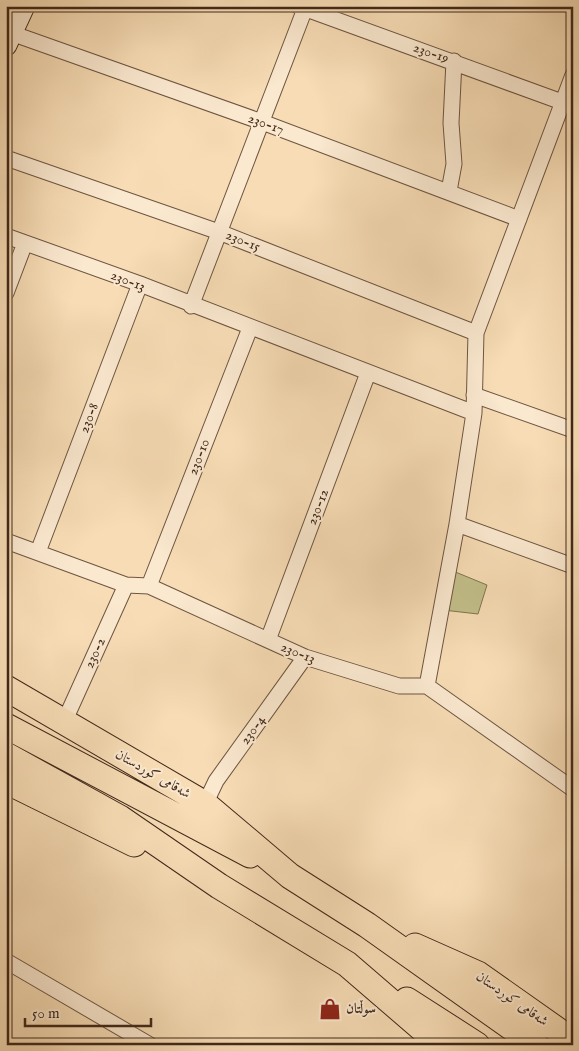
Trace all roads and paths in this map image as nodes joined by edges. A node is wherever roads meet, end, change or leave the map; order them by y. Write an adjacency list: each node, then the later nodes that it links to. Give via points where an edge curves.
1 (24, 6): 3 (main road)
2 (303, 7): 4 (street, 230-19); 7 (street)
3 (9, 39): 7 (street, 230-17)
4 (454, 61): 6 (street, 230-19); 9 (street, via 451,123 454,164)
5 (573, 75): 6 (street)
6 (562, 102): 10 (street)
7 (262, 122): 9 (street, 230-17); 11 (street)
8 (6, 158): 11 (street, 230-15)
9 (449, 191): 10 (street, 230-17)
10 (519, 219): 18 (street)
11 (219, 232): 16 (street); 18 (street, 230-15)
12 (6, 236): 13 (street, 230-13)
13 (25, 243): 14 (street, 230-13); 15 (street)
14 (140, 284): 16 (street, 230-13); 25 (street, 230-8)
15 (6, 292)
16 (191, 306): 17 (street, 230-13)
17 (250, 328): 19 (street, 230-13); 28 (street, 230-10)
18 (476, 333): 20 (street)
19 (368, 373): 21 (street, 230-13); 29 (street, 230-12)
20 (474, 395): 21 (street); 22 (street)
21 (474, 413): 23 (street)
22 (573, 430)
23 (457, 524): 26 (street); 31 (street)
24 (6, 541): 25 (street, 230-13)
25 (38, 552): 27 (street, 230-13)
26 (573, 566)
27 (126, 586): 28 (street, 230-13); 33 (street, 230-2)
28 (149, 586): 29 (street, 230-13)
29 (268, 640): 30 (street, 230-13)
30 (305, 657): 31 (street, 230-13, via 399,686); 38 (street, 230-4, via 216,781)
31 (427, 686): 37 (street)
32 (6, 688): 33 (highway, شەقامی کوردستان)
33 (65, 720): 38 (highway, شەقامی کوردستان)
34 (6, 726): 39 (highway, شەقامی کوردستان)
35 (6, 755): 40 (highway, via 120,818)
36 (6, 781): 40 (highway)
37 (573, 789)
38 (206, 804): 39 (highway, شەقامی کوردستان)
39 (290, 876): 41 (highway, شەقامی کوردستان)
40 (219, 886): 43 (highway)
41 (367, 925): 44 (highway, شەقامی کوردستان, via 478,974); 48 (highway, شەقامی کوردستان)
42 (6, 961): 45 (street)
43 (347, 964): 46 (highway); 47 (highway)
44 (573, 1041)
45 (150, 1045)
46 (442, 1045)
47 (477, 1045)
48 (536, 1045)

